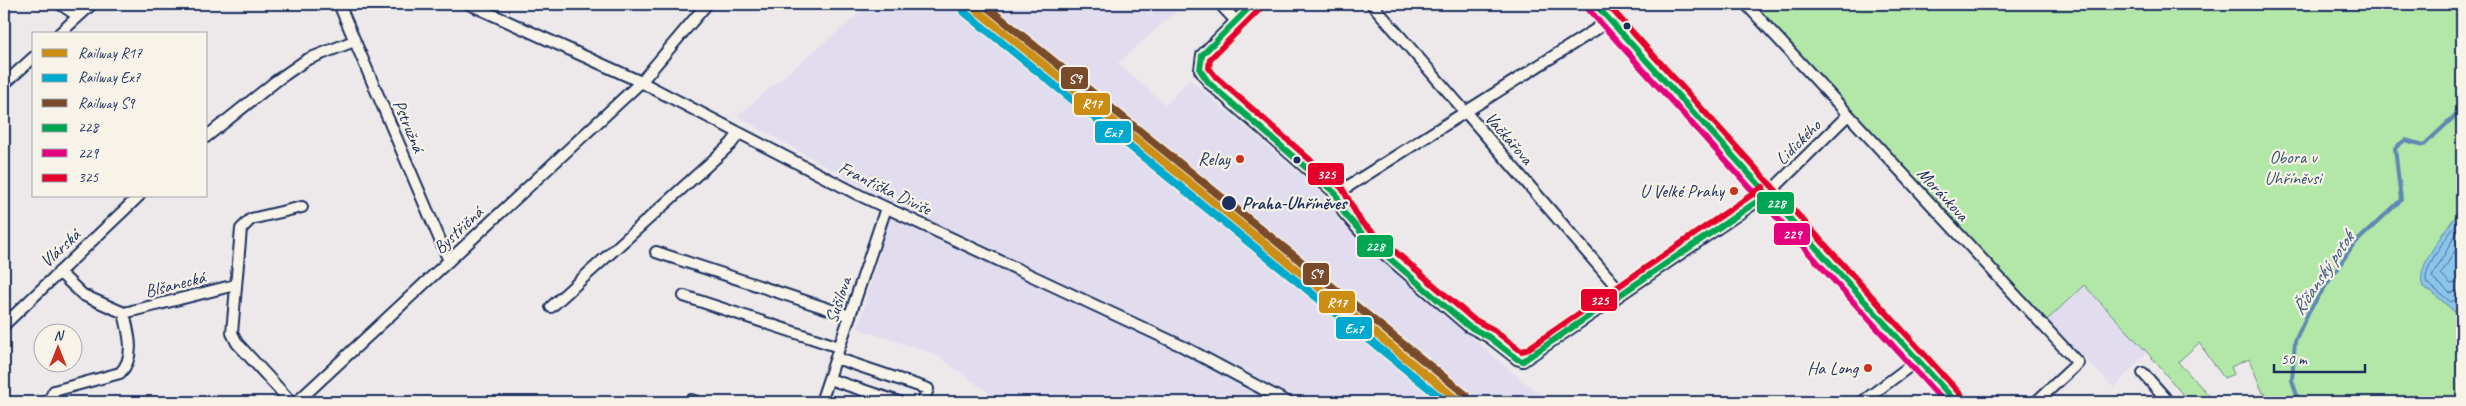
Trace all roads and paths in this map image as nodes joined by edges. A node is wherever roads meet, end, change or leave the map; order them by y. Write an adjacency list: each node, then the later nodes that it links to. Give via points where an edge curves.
1 (60, 4): 11 (street)
2 (92, 4): 11 (street)
3 (339, 4): 14 (street, Pstružná)
4 (469, 4): 16 (street, Františka Diviše)
5 (707, 4): 16 (street, Bystřičná)
6 (1220, 4): 12 (street)
7 (1253, 4): 12 (street)
8 (1372, 4): 18 (street, Vačkářova)
9 (1746, 4): 19 (street, Morávkova)
10 (1603, 7): 18 (street, via 1598,28); 23 (main road)
11 (78, 16): 13 (street)
12 (1235, 20): 22 (street, via 1202,55 1200,70 1209,83)
13 (61, 32)
14 (354, 40): 21 (street, via 306,60); 28 (street, Pstružná)
15 (32, 59): 17 (street)
16 (641, 82): 20 (street, Františka Diviše); 28 (street, Bystřičná)
17 (4, 84)
18 (1465, 114): 22 (street); 31 (street, Vačkářova)
19 (1848, 115): 23 (street, Lidického); 51 (street, Morávkova, via 2078,362)
20 (739, 133): 26 (street, Františka Diviše); 33 (street)
21 (208, 135)
22 (1336, 194): 31 (street, Lidického, via 1344,213 1367,239 1468,326 1523,361)
23 (1768, 194): 31 (street, Lidického); 39 (main road)
24 (137, 198): 29 (street, Vlárská)
25 (302, 207): 30 (street, via 251,219 241,229)
26 (886, 208): 35 (street, Sušilova); 48 (street, Františka Diviše, via 1195,352)
27 (656, 252): 35 (street)
28 (449, 261): 44 (street, Bystřičná)
29 (59, 272): 34 (street, via 83,295); 36 (street, Vlárská)
30 (235, 285): 34 (street, Blšanecká); 43 (street, via 232,333 237,344)
31 (1622, 293)
32 (684, 296): 37 (street)
33 (551, 307)
34 (124, 313): 42 (street, via 130,344 127,366 120,373 54,391)
35 (850, 316): 37 (street, Sušilova)
36 (4, 325)
37 (839, 347): 38 (street, Sušilova)
38 (836, 358): 41 (street, Sušilova); 47 (street, via 928,388)
39 (1918, 360): 49 (street); 50 (main road)
40 (2143, 373): 52 (street)
41 (829, 379): 45 (street, Sušilova); 46 (street)
42 (48, 402)
43 (291, 402)
44 (297, 402)
45 (821, 402)
46 (899, 402)
47 (923, 402)
48 (1287, 402)
49 (1862, 402)
50 (1956, 402)
51 (2036, 402)
52 (2169, 402)

